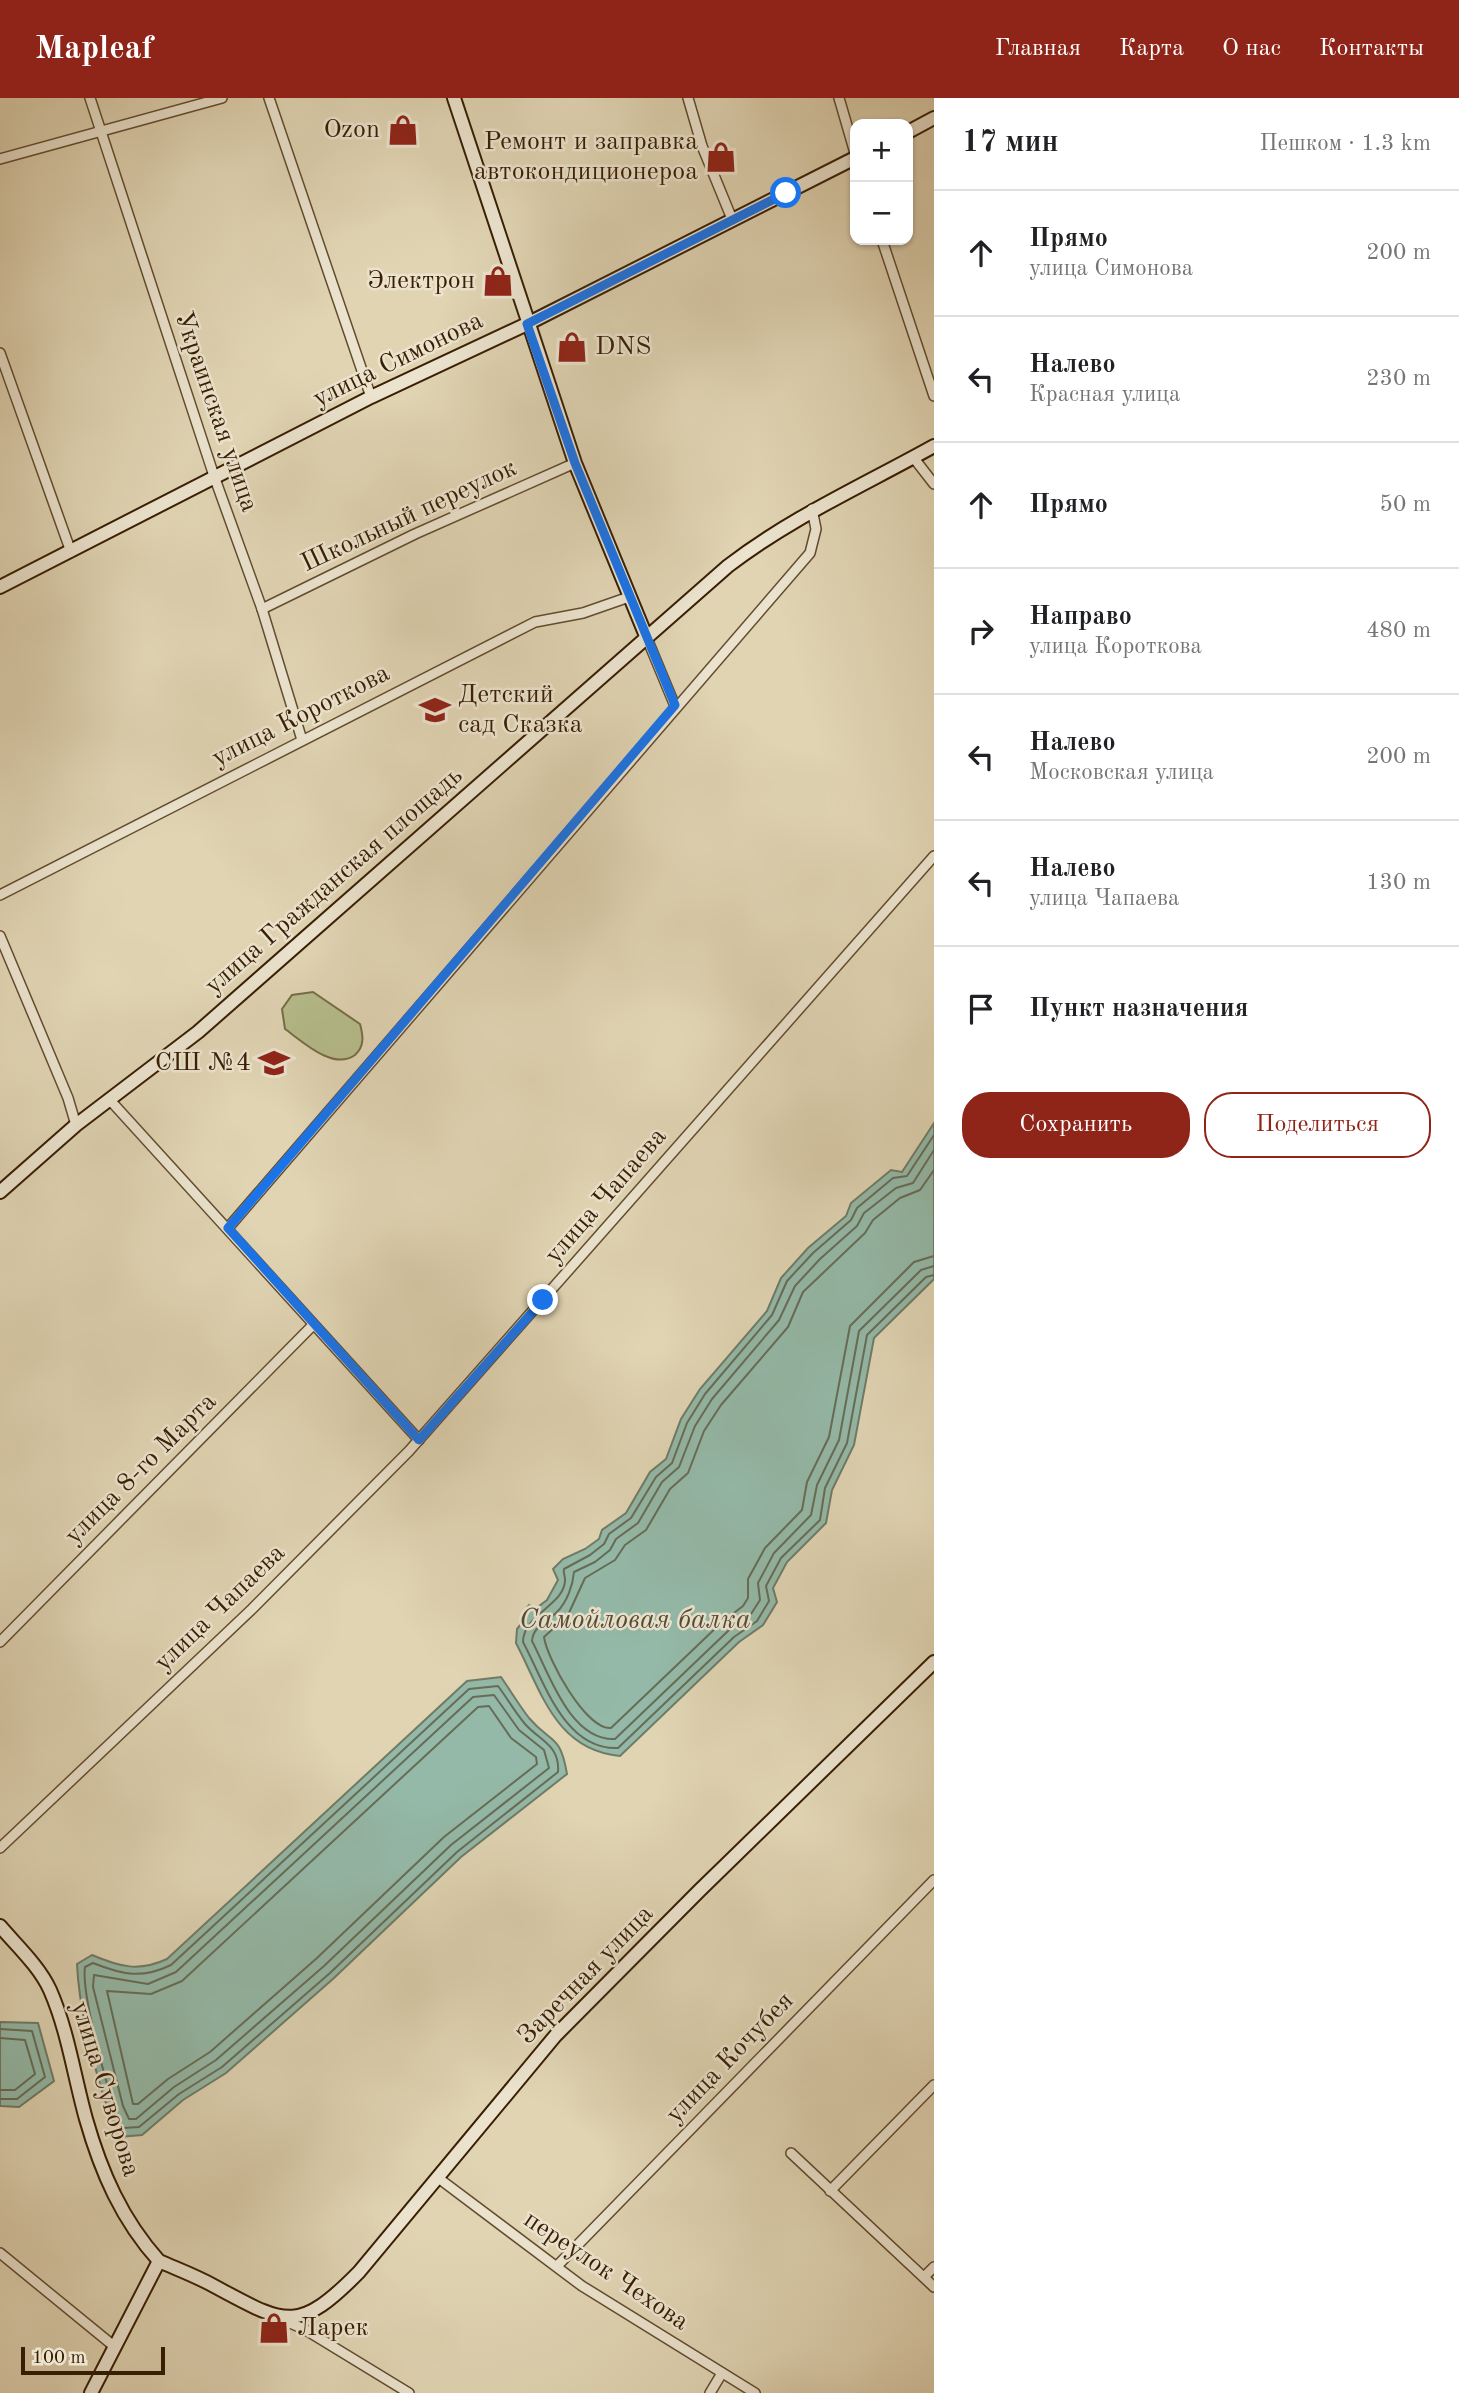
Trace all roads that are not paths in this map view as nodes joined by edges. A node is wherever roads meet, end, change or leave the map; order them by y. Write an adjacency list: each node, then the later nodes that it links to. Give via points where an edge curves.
1 (90, 98): 9 (street, Украинская улица)
2 (222, 98): 9 (street)
3 (269, 98): 18 (street)
4 (454, 98): 15 (street)
5 (688, 98): 13 (street)
6 (839, 98): 10 (street)
7 (934, 118): 8 (street)
8 (913, 129)
9 (100, 130): 11 (street); 22 (street, Украинская улица)
10 (850, 136)
11 (0, 159)
12 (850, 160): 13 (street, улица Симонова)
13 (732, 219): 15 (street, улица Симонова)
14 (884, 245): 17 (street)
15 (527, 324): 18 (street, улица Симонова); 21 (street)
16 (0, 353): 25 (street)
17 (934, 396)
18 (371, 397): 22 (street, улица Симонова)
19 (934, 446): 20 (street)
20 (914, 457): 23 (street); 24 (street)
21 (575, 463): 27 (street); 28 (street, Школьный переулок)
22 (214, 475): 25 (street, улица Симонова); 28 (street, Украинская улица)
23 (934, 484)
24 (811, 509): 29 (street, via 768,535); 30 (street, via 816,529 810,552)
25 (71, 552): 26 (street, улица Симонова)
26 (0, 587)
27 (629, 597): 29 (street); 31 (street, улица Короткова, via 583,613 535,622)
28 (262, 609): 31 (street, Украинская улица)
29 (646, 636): 30 (street); 35 (street, улица Гражданская площадь, via 198,1032)
30 (675, 705): 38 (street)
31 (302, 740): 33 (street, улица Короткова)
32 (934, 856): 40 (street, улица Чапаева)
33 (0, 895)
34 (0, 936): 36 (street)
35 (109, 1099): 36 (street); 38 (street)
36 (76, 1125): 37 (street)
37 (0, 1192)
38 (228, 1228): 39 (street)
39 (313, 1326): 40 (street); 41 (street, улица 8-го Марта)
40 (419, 1440): 43 (street, улица Чапаева, via 252,1609)
41 (0, 1642)
42 (934, 1662): 48 (street, Заречная улица, via 556,2035)
43 (0, 1848)
44 (934, 1880): 52 (street, улица Кочубея)
45 (0, 1926): 51 (street, улица Суворова, via 49,1988 101,2167 131,2226)
46 (934, 2085): 49 (street)
47 (790, 2153): 49 (street)
48 (437, 2177): 52 (street, переулок Чехова); 56 (street, Заречная улица, via 334,2297 308,2313)
49 (830, 2191): 54 (street)
50 (0, 2253): 57 (street)
51 (159, 2261): 56 (street, улица Суворова); 57 (street)
52 (557, 2266): 58 (street, переулок Чехова)
53 (934, 2267): 54 (street)
54 (924, 2277): 55 (street)
55 (934, 2287)
56 (280, 2319): 60 (street)
57 (115, 2347): 59 (street)
58 (722, 2373): 61 (street); 62 (street, переулок Чехова)
59 (91, 2393)
60 (409, 2393)
61 (710, 2393)
62 (755, 2393)

